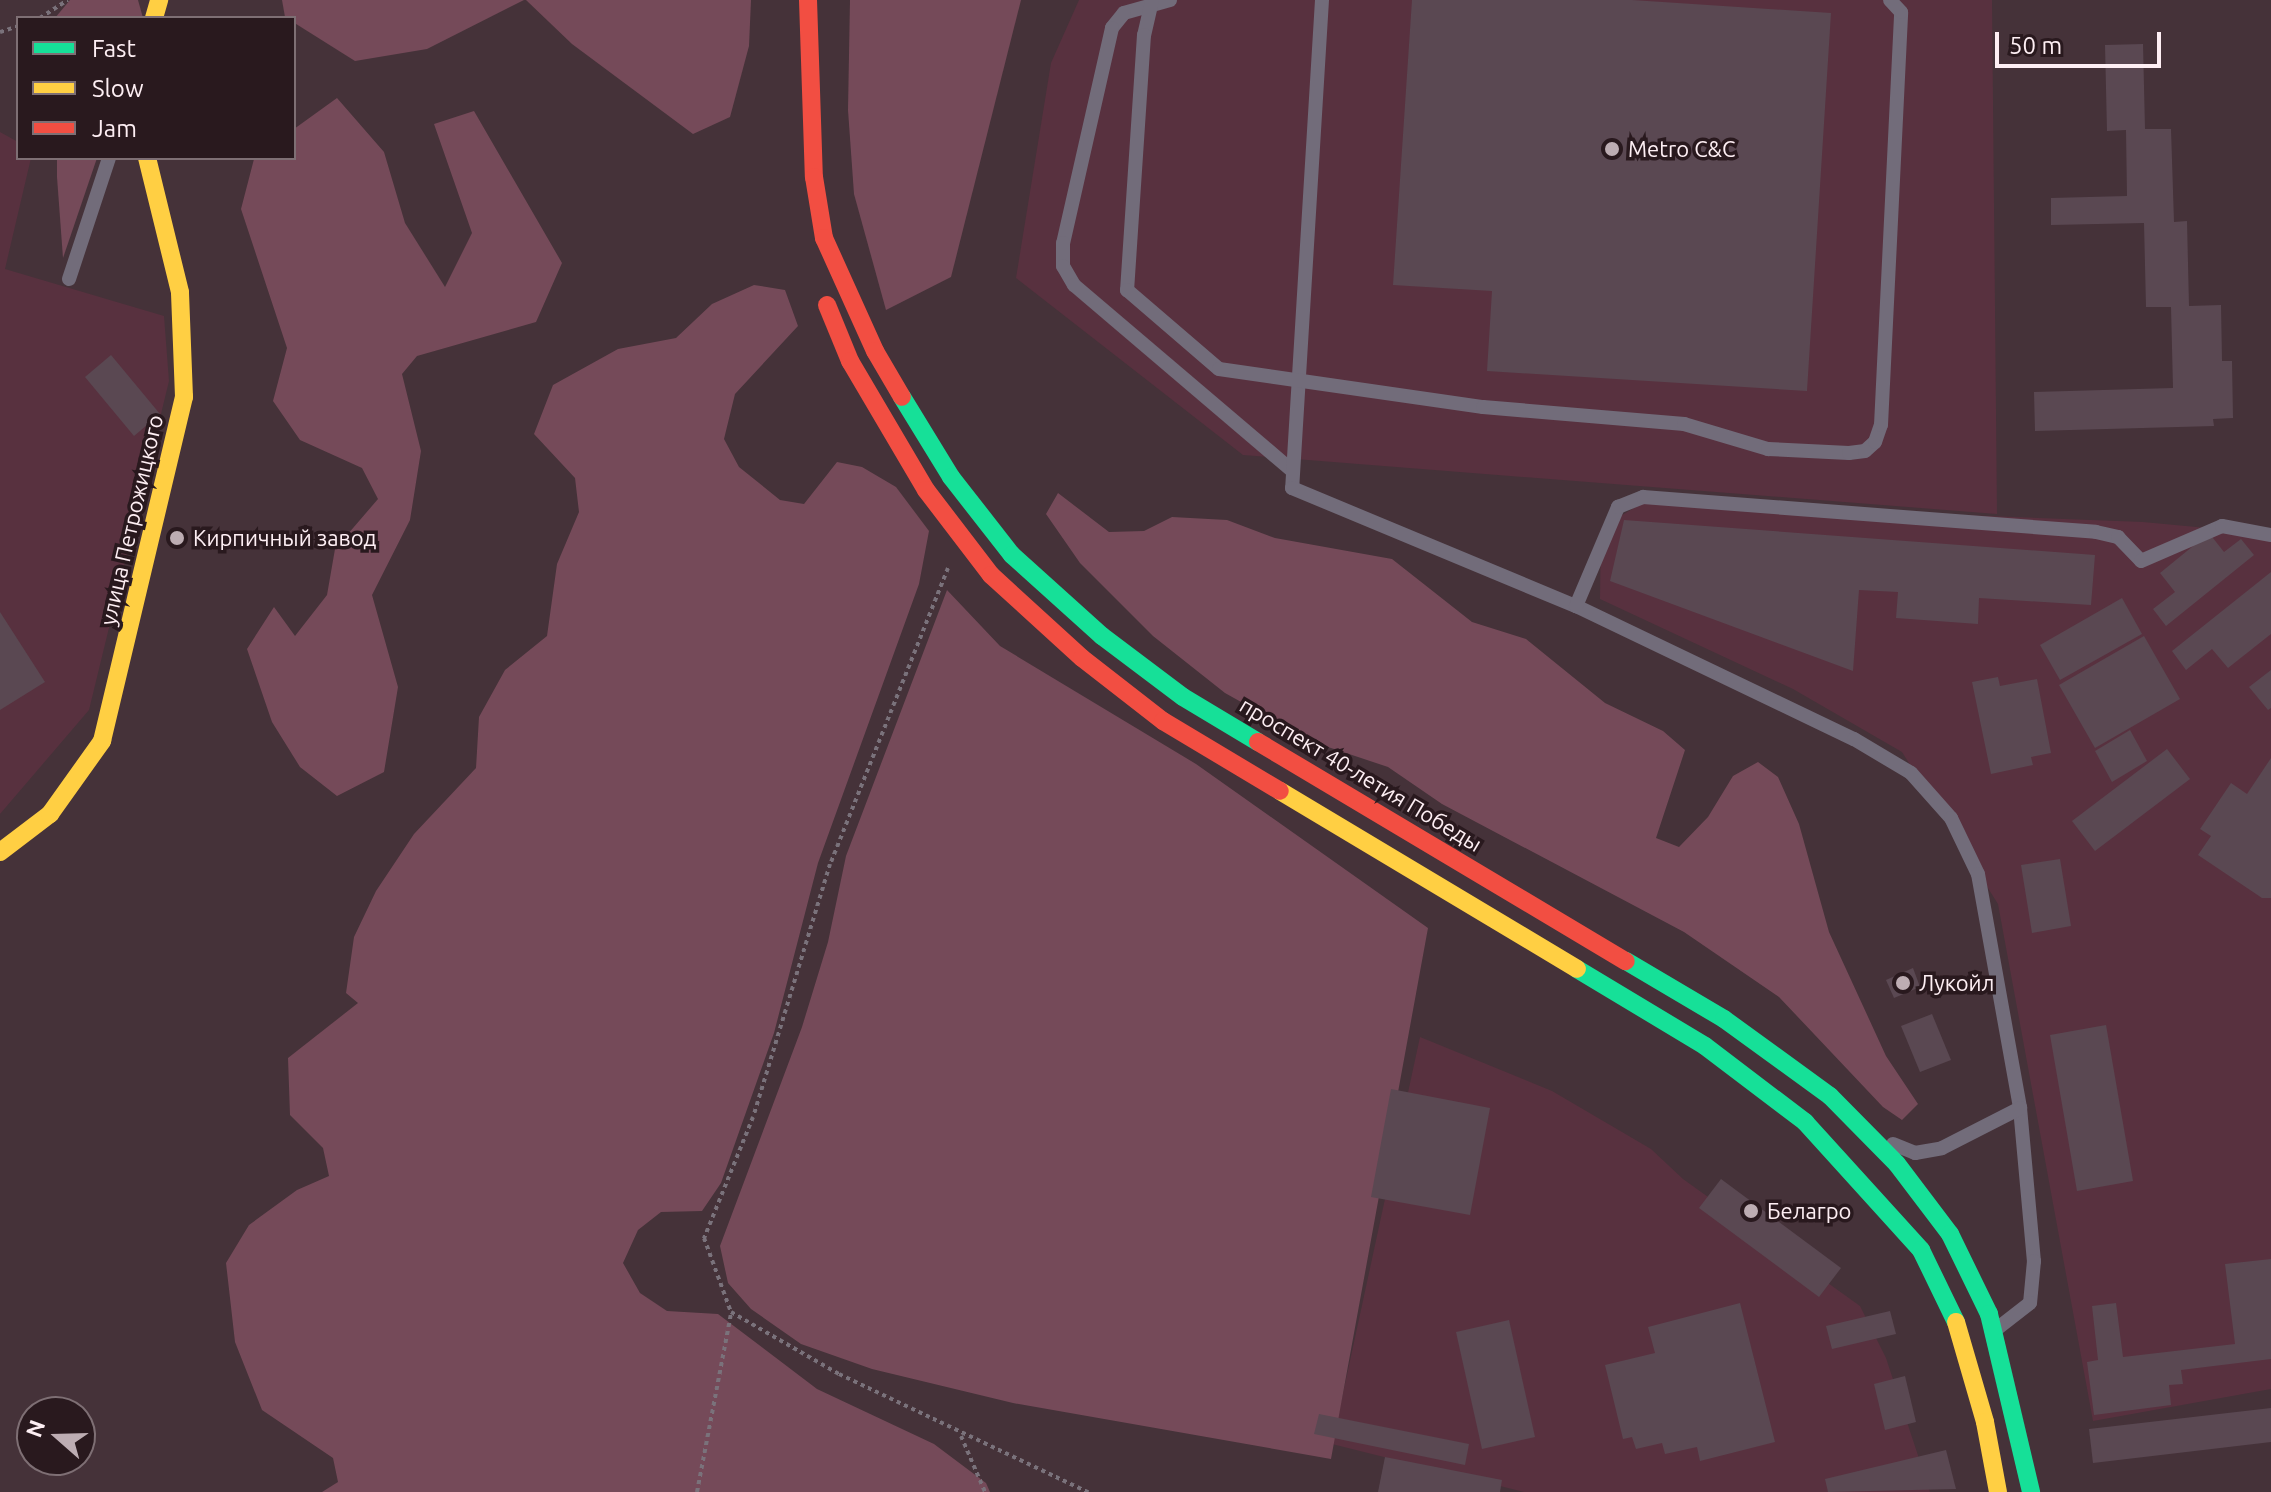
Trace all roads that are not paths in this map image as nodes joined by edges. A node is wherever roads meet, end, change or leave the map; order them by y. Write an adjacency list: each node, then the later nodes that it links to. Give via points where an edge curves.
1 (808, 0): 16 (main road, проспект 40-летия Победы, via 814,177 824,238 883,364 951,477 1012,555 1102,636 1183,697 1724,1019 1830,1096)
2 (1170, 0): 5 (lane)
3 (1322, 0): 10 (lane)
4 (1890, 0): 10 (lane, via 1901,12 1881,425 1865,451 1768,449 1684,424 1483,407)
5 (1152, 1): 10 (lane, via 1144,35 1127,290 1219,369); 11 (lane, via 1124,13 1112,28 1063,243 1063,266 1074,285)
6 (108, 160): 8 (lane)
7 (147, 160): 14 (main road, улица Петрожицкого, via 180,292 184,397 102,741 50,814)
8 (69, 279)
9 (818, 282): 18 (main road, via 850,361 926,490 991,575 1082,658 1163,721 1705,1046 1805,1122 1921,1250)
10 (1295, 381): 11 (lane)
11 (1291, 470): 13 (lane, via 1292,488)
12 (2271, 535): 13 (lane, via 2222,526 2141,561 2118,537 2096,532 1643,497 1618,507)
13 (1576, 606): 15 (lane, via 1854,739 1911,773 1951,818 1978,874)
14 (0, 852)
15 (2020, 1108): 16 (lane, via 1942,1148 1915,1153); 17 (lane, via 2034,1261 2030,1303)
16 (1867, 1133): 17 (main road, проспект 40-летия Победы, via 1950,1234)
17 (1994, 1331): 18 (main road); 20 (main road, проспект 40-летия Победы)
18 (1963, 1343): 19 (main road)
19 (1998, 1492)
20 (2031, 1492)

